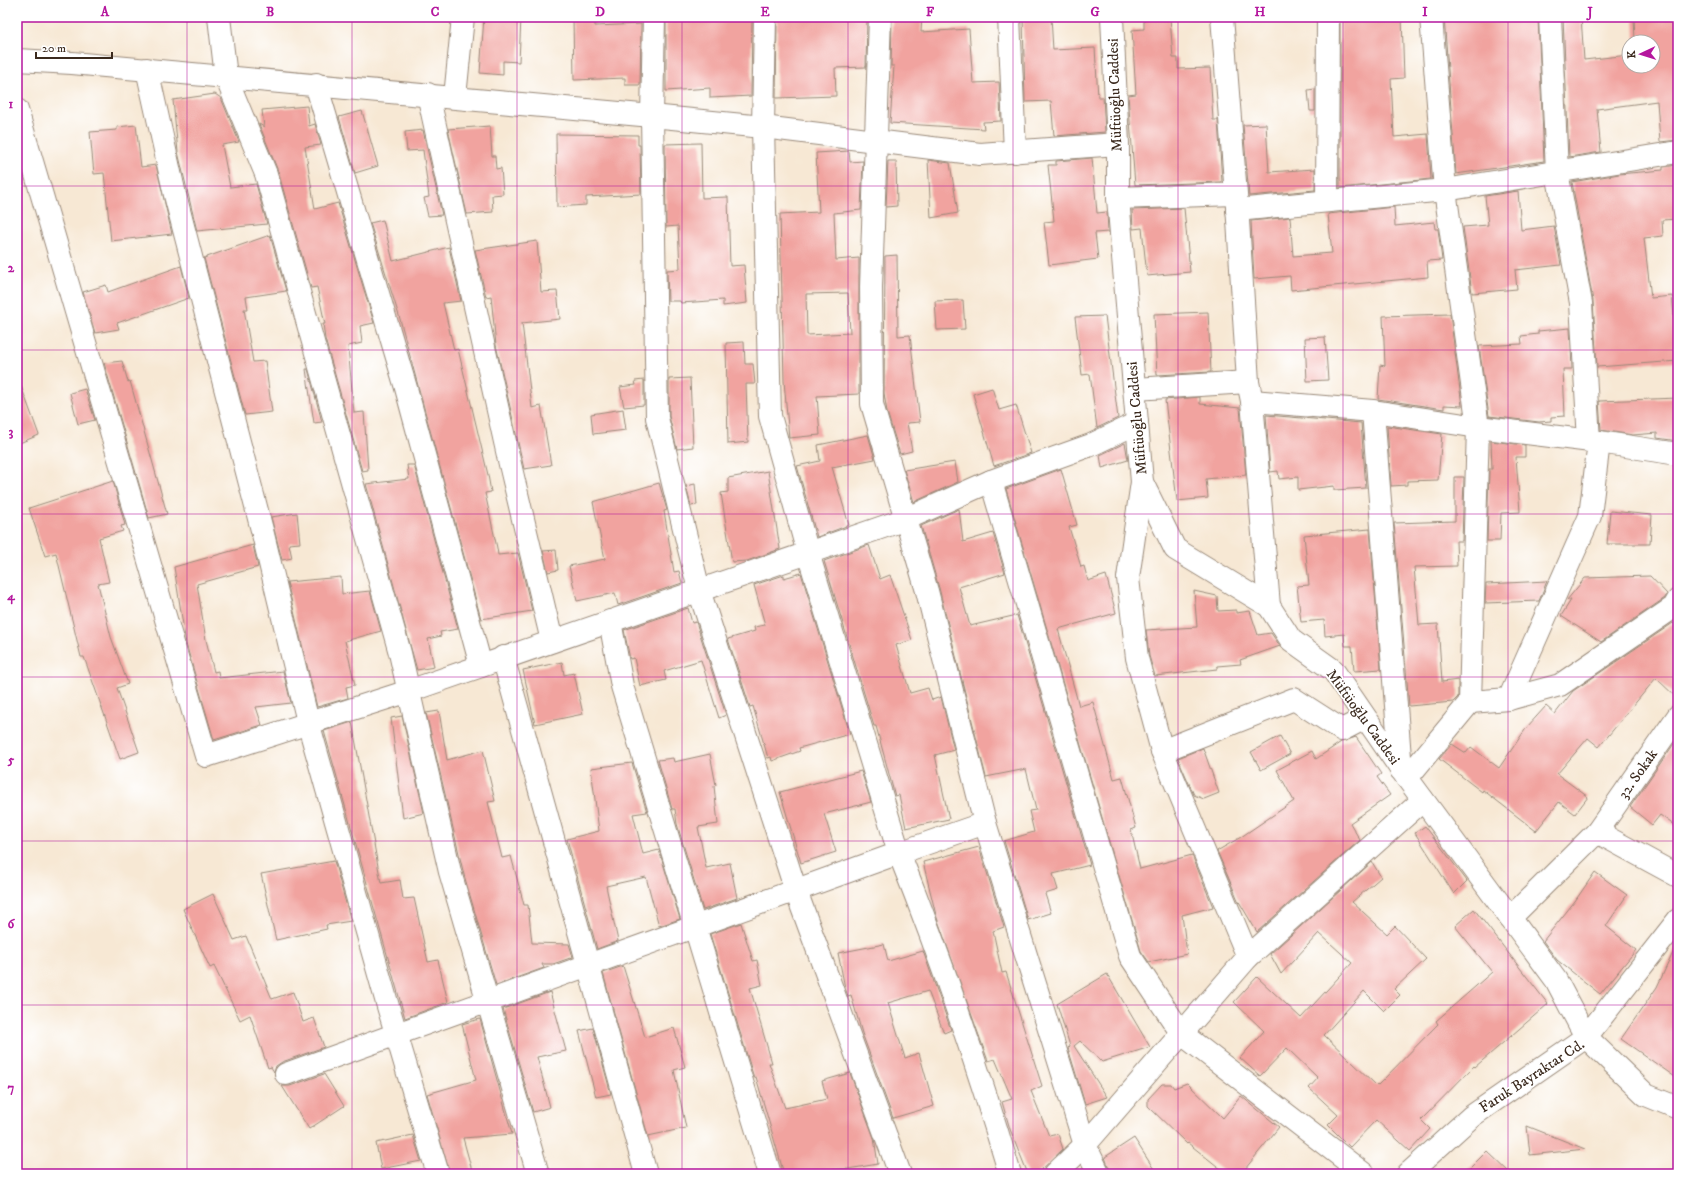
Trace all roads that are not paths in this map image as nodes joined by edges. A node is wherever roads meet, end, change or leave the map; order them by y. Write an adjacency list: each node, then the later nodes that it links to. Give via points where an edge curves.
1 (220, 17): 14 (street)
2 (462, 17): 17 (street)
3 (654, 17): 19 (street)
4 (765, 17): 20 (street)
5 (880, 17): 21 (street)
6 (1009, 17): 23 (street)
7 (1112, 17): 22 (street, Müftüoğlu Caddesi)
8 (1222, 17): 29 (street)
9 (1328, 17): 28 (street)
10 (1431, 17): 26 (street)
11 (1550, 17): 25 (street)
12 (17, 60): 13 (street)
13 (147, 69): 14 (street); 53 (street, via 175,195 260,523)
14 (226, 76): 15 (street); 48 (street, via 266,174)
15 (316, 84): 16 (street); 47 (street, via 406,388)
16 (428, 94): 17 (street); 45 (street, via 509,460)
17 (455, 97): 19 (street)
18 (17, 110): 53 (street, via 206,756)
19 (652, 116): 20 (street); 41 (street, via 657,418)
20 (763, 127): 21 (street); 40 (street, via 770,416)
21 (877, 142): 23 (street, via 980,154); 39 (street, via 871,286 872,404)
22 (1118, 144): 23 (street); 27 (street, Müftüoğlu Caddesi)
23 (1015, 152)
24 (1678, 152): 25 (street)
25 (1557, 172): 26 (street); 35 (street, via 1580,303)
26 (1445, 190): 28 (street); 34 (street)
27 (1118, 198): 29 (street); 30 (street, Müftüoğlu Caddesi)
28 (1327, 201): 29 (street)
29 (1236, 202): 31 (street)
30 (1135, 389): 31 (street); 33 (street, Müftüoğlu Caddesi)
31 (1250, 391): 32 (street); 43 (street)
32 (1373, 411): 34 (street); 55 (street)
33 (1138, 423): 37 (street, via 1091,445); 38 (street, Müftüoğlu Caddesi)
34 (1478, 427): 35 (street); 50 (street)
35 (1594, 441): 36 (street); 49 (street, via 1590,516)
36 (1678, 454)
37 (991, 481): 39 (street); 68 (street, via 1130,956)
38 (1142, 482): 43 (street, Müftüoğlu Caddesi, via 1175,549); 54 (street, via 1128,578 1137,658)
39 (906, 519): 40 (street); 57 (street, via 927,591)
40 (808, 553): 41 (street); 59 (street)
41 (700, 590): 44 (street); 61 (street)
42 (1678, 600): 49 (street, via 1674,607 1560,685)
43 (1269, 606): 52 (street, Müftüoğlu Caddesi, via 1291,640 1333,670)
44 (610, 621): 45 (street); 64 (street, via 622,686)
45 (552, 640): 46 (street)
46 (503, 657): 47 (street); 66 (street)
47 (480, 666): 48 (street)
48 (409, 691): 53 (street); 67 (street, via 450,872)
49 (1509, 699): 50 (street)
50 (1470, 702): 55 (street)
51 (1678, 716): 58 (street, 32. Sokak)
52 (1365, 718): 54 (street, via 1342,730 1294,699); 55 (street, Müftüoğlu Caddesi)
53 (308, 722): 69 (street)
54 (1162, 751): 65 (street)
55 (1404, 774): 56 (street, Müftüoğlu Caddesi)
56 (1423, 800): 62 (street, Müftüoğlu Caddesi); 65 (street)
57 (985, 822): 59 (street); 73 (street)
58 (1597, 832): 60 (street); 62 (street, 32. Sokak)
59 (899, 853): 61 (street); 79 (street, via 933,937 970,1044)
60 (1678, 876)
61 (796, 891): 64 (street); 78 (street)
62 (1510, 918): 70 (street, Müftüoğlu Caddesi, via 1556,980)
63 (1678, 920): 70 (street)
64 (696, 928): 66 (street); 77 (street)
65 (1248, 957): 68 (street)
66 (589, 966): 67 (street); 76 (street)
67 (488, 1002): 69 (street); 75 (street)
68 (1182, 1034): 73 (street); 82 (street)
69 (396, 1035): 71 (street); 74 (street)
70 (1586, 1037): 72 (street, Faruk Bayraktar Cd., via 1646,1095); 83 (street, Faruk Bayraktar Cd., via 1472,1116)
71 (286, 1074)
72 (1678, 1108)
73 (1085, 1145): 80 (street); 81 (street)
74 (438, 1174)
75 (538, 1174)
76 (646, 1174)
77 (770, 1174)
78 (900, 1174)
79 (1010, 1174)
80 (1055, 1174)
81 (1100, 1174)
82 (1364, 1174)
83 (1408, 1174)

